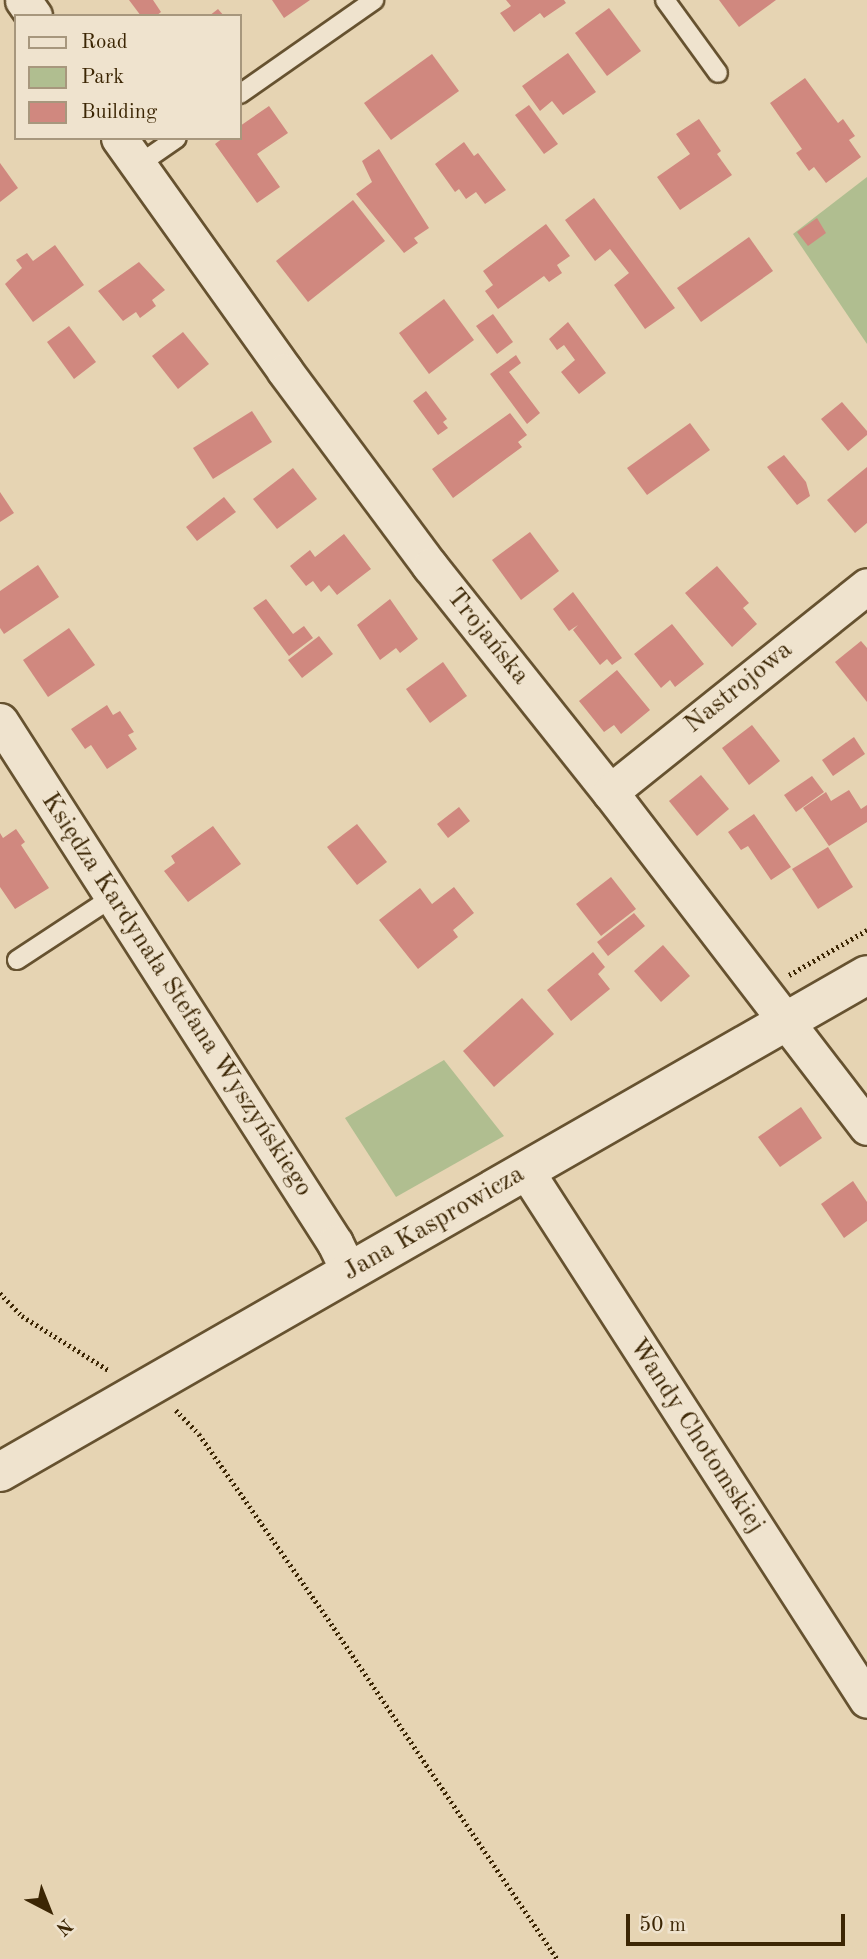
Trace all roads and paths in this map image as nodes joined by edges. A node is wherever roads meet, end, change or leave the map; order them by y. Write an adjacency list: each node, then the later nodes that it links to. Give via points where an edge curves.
1 (373, 0): 4 (lane)
2 (665, 0): 3 (lane)
3 (718, 73)
4 (242, 93)
5 (170, 140): 6 (lane)
6 (129, 152): 9 (street, Trojańska, via 430,566)
7 (867, 586): 9 (street, Nastrojowa)
8 (0, 721): 10 (street, Księdza Kardynała Stefana Wyszyńskiego)
9 (610, 792): 13 (street, Trojańska)
10 (113, 897): 11 (lane); 16 (street, Księdza Kardynała Stefana Wyszyńskiego, via 335,1243)
11 (17, 960)
12 (867, 975): 13 (street, Jana Kasprowicza)
13 (788, 1020): 14 (street, Trojańska); 15 (street, Jana Kasprowicza)
14 (867, 1126)
15 (526, 1171): 16 (street, Jana Kasprowicza); 21 (street, Wandy Chotomskiej)
16 (349, 1272): 20 (street, Jana Kasprowicza)
17 (0, 1293): 18 (path, via 22,1316)
18 (112, 1372)
19 (170, 1405): 22 (path, via 199,1434 290,1564)
20 (0, 1472)
21 (867, 1700)
22 (557, 1959)

